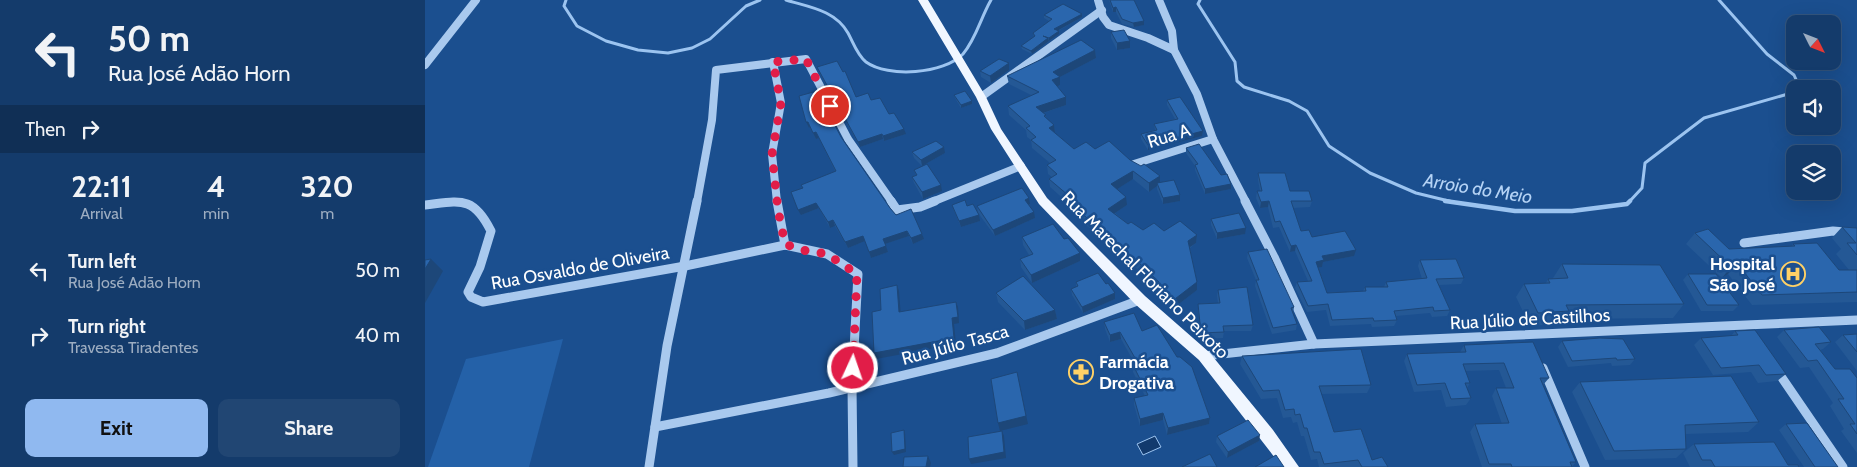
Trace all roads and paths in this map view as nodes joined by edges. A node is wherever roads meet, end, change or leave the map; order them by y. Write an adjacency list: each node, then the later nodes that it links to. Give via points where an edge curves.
1 (476, 0): 8 (street)
2 (923, 0): 9 (main road, Rua Marechal Floriano Peixoto)
3 (1098, 0): 5 (street)
4 (1159, 0): 6 (street)
5 (1102, 10): 6 (street, via 1109,25); 9 (street)
6 (1173, 50): 10 (street, via 1197,94)
7 (773, 62): 12 (street, via 806,59 848,139 897,210 920,207); 16 (street, via 781,103 772,154); 17 (street, via 716,70 712,120)
8 (425, 65)
9 (981, 97): 12 (main road, Rua Marechal Floriano Peixoto, via 996,129)
10 (1213, 139): 11 (street, Rua A); 20 (street)
11 (1133, 164)
12 (1021, 166): 18 (main road, Rua Marechal Floriano Peixoto, via 1043,201)
13 (425, 205): 17 (street, Rua Osvaldo de Oliveira, via 471,203 483,214 491,231 468,292 483,302)
14 (1857, 233): 15 (street, via 1833,231)
15 (1744, 243)
16 (785, 244): 17 (street, Rua Osvaldo de Oliveira); 24 (street, via 827,254 857,274)
17 (685, 266): 25 (street, via 667,346)
18 (1140, 300): 21 (main road, Rua Marechal Floriano Peixoto); 24 (street, Rua Júlio Tasca, via 997,354)
19 (1857, 320): 20 (street, Rua Júlio de Castilhos, via 1531,340)
20 (1314, 344): 21 (street, Rua Júlio de Castilhos)
21 (1204, 356): 28 (main road, Rua Marechal Floriano Peixoto)
22 (1541, 362): 29 (street)
23 (1771, 362): 30 (street)
24 (852, 387): 25 (street, Rua Júlio Tasca); 27 (street)
25 (655, 427): 26 (street)
26 (649, 467)
27 (853, 467)
28 (1291, 467)
29 (1585, 467)
30 (1843, 467)

